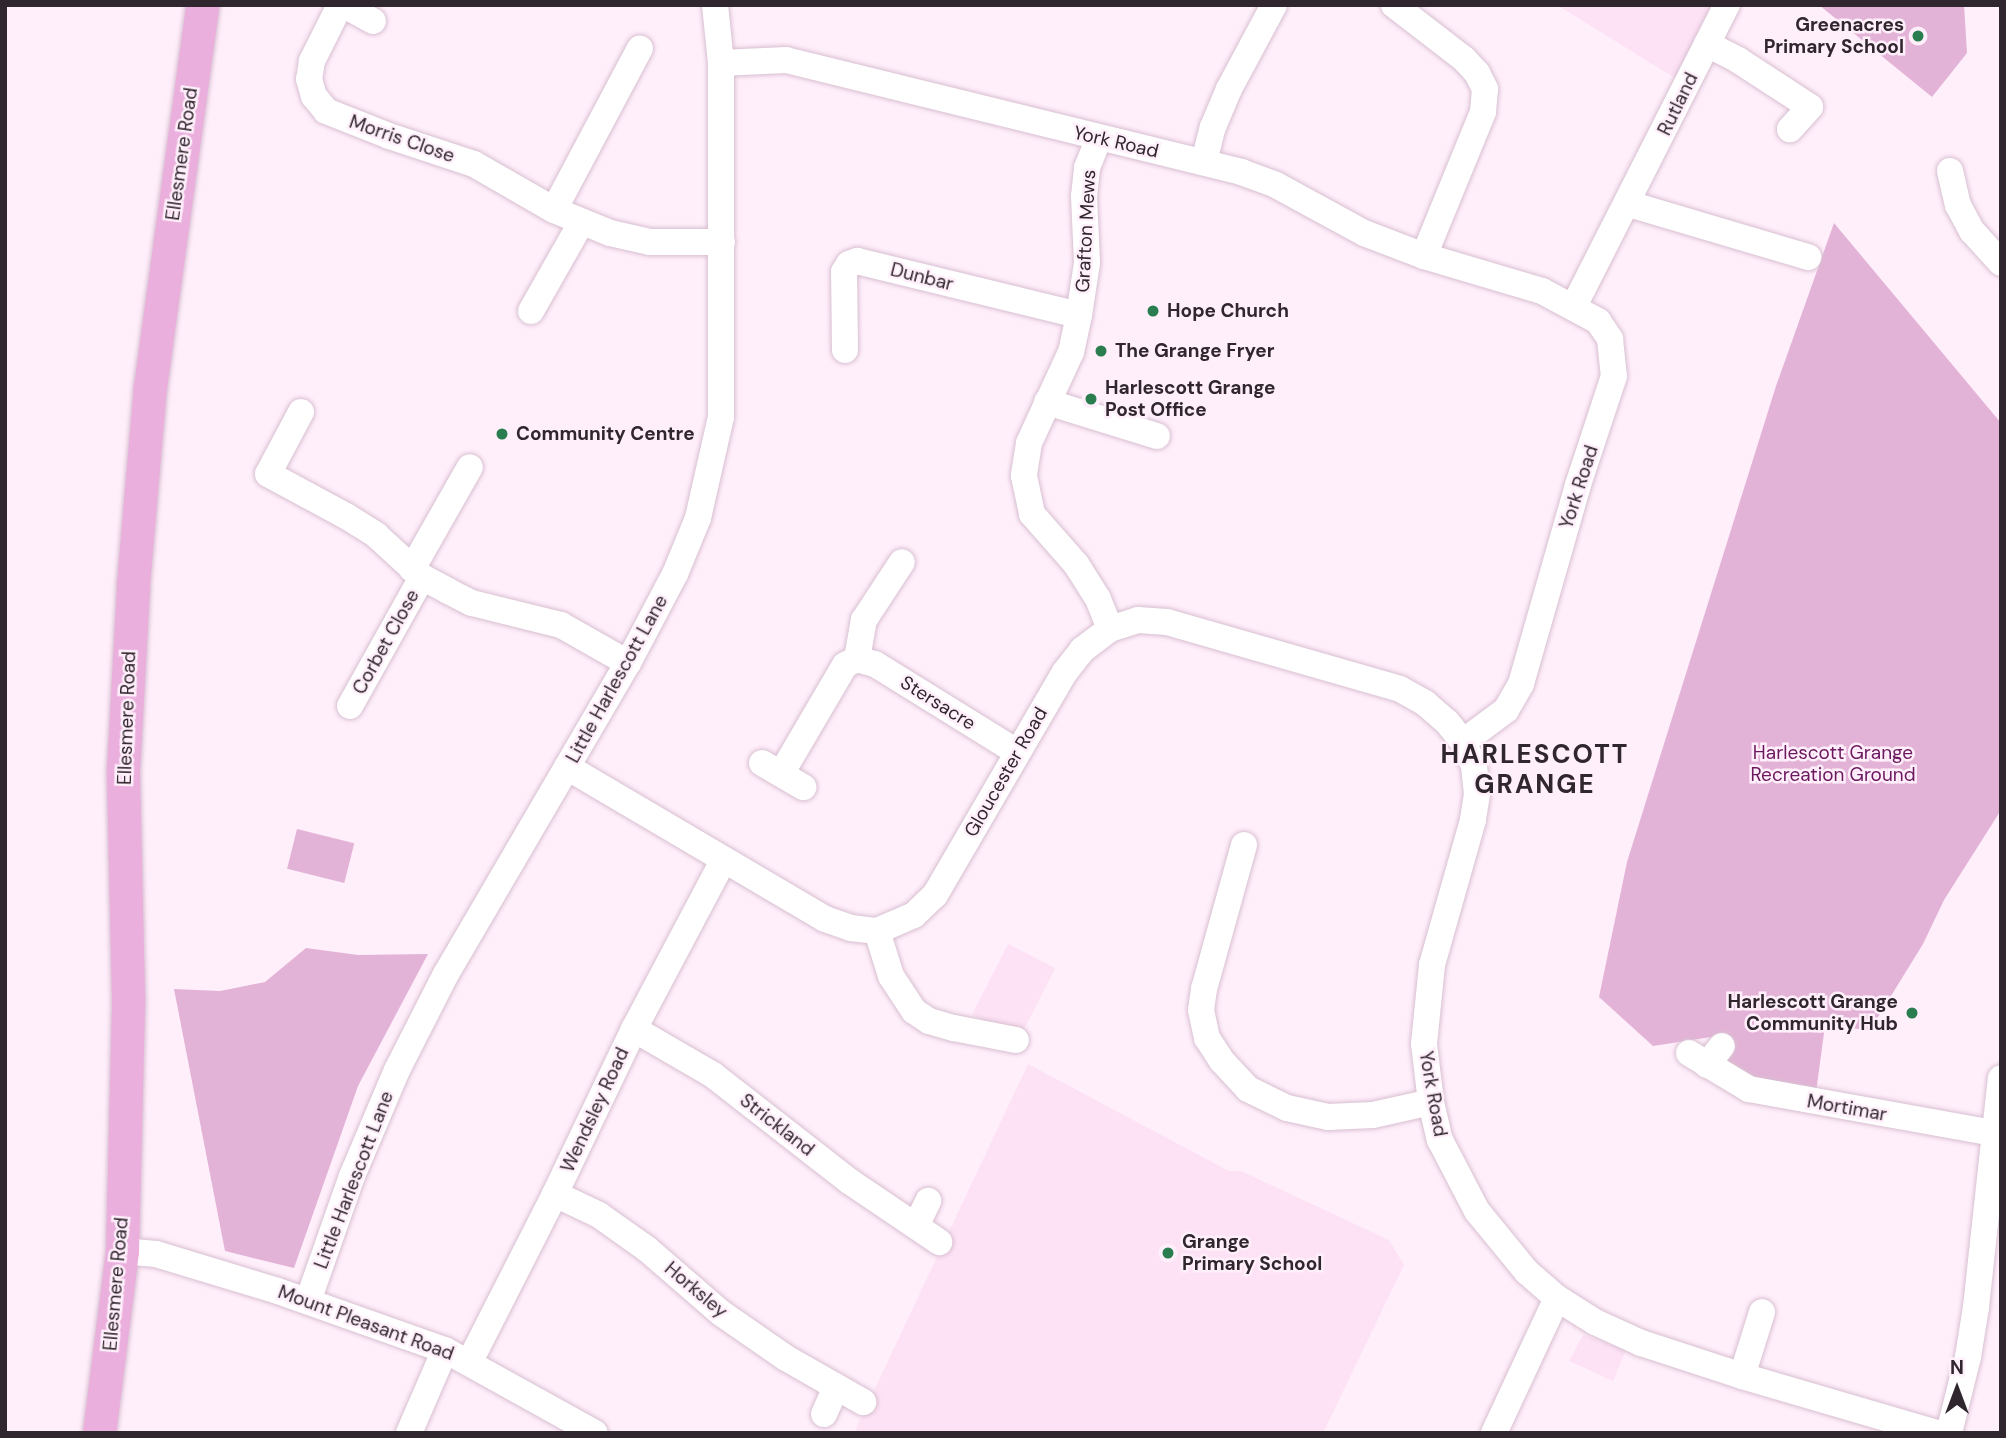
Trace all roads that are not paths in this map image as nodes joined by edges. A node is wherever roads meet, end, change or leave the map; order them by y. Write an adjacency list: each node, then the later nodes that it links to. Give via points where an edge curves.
1 (202, 5): 53 (main road, Ellesmere Road, via 150,387 132,584 123,771 128,997)
2 (342, 5): 7 (street); 16 (street, Morris Close, via 312,61 309,79 314,96 326,111 474,164)
3 (715, 5): 10 (street, Little Harlescott Lane)
4 (1274, 5): 13 (street, via 1229,89)
5 (1394, 5): 19 (street, via 1464,59 1485,89 1483,111)
6 (1727, 5): 8 (street, Rutland)
7 (373, 21)
8 (1707, 44): 11 (street, via 1816,100); 15 (street, Rutland)
9 (640, 48): 16 (street)
10 (720, 63): 12 (street, York Road, via 786,60); 18 (street, Little Harlescott Lane)
11 (1790, 130)
12 (1099, 138): 13 (street, York Road); 24 (street, Grafton Mews, via 1087,168 1087,263)
13 (1204, 162): 19 (street, York Road, via 1276,185 1363,233)
14 (1950, 171): 21 (street, via 1958,205 1972,231)
15 (1629, 204): 20 (street); 22 (street, Rutland)
16 (554, 210): 17 (street, Morris Close)
17 (581, 223): 18 (street, Morris Close, via 650,242); 23 (street)
18 (722, 242): 34 (street, Little Harlescott Lane, via 721,417 711,472 675,574)
19 (1424, 257): 22 (street, York Road, via 1542,291)
20 (1808, 257)
21 (2001, 264)
22 (1574, 306): 36 (street, York Road, via 1598,321 1610,338 1614,376 1521,684 1507,710)
23 (531, 311)
24 (1079, 315): 25 (street, Dunbar, via 858,261 844,272); 26 (street, Grafton Mews, via 1071,352)
25 (845, 350)
26 (1047, 402): 28 (street); 32 (street, Grafton Mews, via 1029,443 1024,477 1032,514 1076,564 1098,598)
27 (301, 412): 31 (street, Corbet Close, via 268,474 376,535)
28 (1157, 436)
29 (471, 467): 31 (street, Corbet Close)
30 (902, 562): 33 (street, via 864,620)
31 (417, 573): 34 (street, Corbet Close, via 472,603 561,625); 35 (street, Corbet Close)
32 (1110, 629): 36 (street, Gloucester Road, via 1138,620 1167,622 1287,659 1365,677 1424,703); 37 (street, Gloucester Road, via 1082,650 1065,672)
33 (858, 659): 37 (street, Stersacre, via 875,664); 39 (street, via 845,665)
34 (628, 663): 38 (street, Little Harlescott Lane)
35 (350, 706)
36 (1463, 742): 47 (street, York Road, via 1474,766 1477,794 1429,983 1424,1044)
37 (1017, 752): 42 (street, Gloucester Road, via 934,895 915,915)
38 (567, 767): 41 (street); 55 (street, Little Harlescott Lane, via 446,974 397,1070 352,1176)
39 (782, 775)
40 (1244, 845): 47 (street, via 1201,1010 1207,1038 1222,1061 1248,1088 1287,1108 1328,1117 1373,1115)
41 (723, 861): 42 (street, via 825,919); 43 (street, Wendsley Road)
42 (877, 931): 44 (street, via 891,976 914,1011 929,1021)
43 (634, 1029): 49 (street, Wendsley Road); 51 (street, Strickland, via 713,1075 849,1181)
44 (1016, 1040)
45 (1706, 1055): 48 (street, Mortimar, via 1749,1089)
46 (2001, 1078): 48 (street)
47 (1431, 1102): 54 (street, York Road, via 1443,1147 1477,1211 1527,1272)
48 (1993, 1133): 68 (street, via 1976,1307)
49 (555, 1194): 58 (street, Wendsley Road); 60 (street, Horksley, via 599,1215 721,1312)
50 (928, 1201): 51 (street)
51 (916, 1226): 52 (street, Strickland)
52 (939, 1242)
53 (122, 1251): 55 (street, Mount Pleasant Road, via 156,1254); 63 (main road, Ellesmere Road)
54 (1557, 1298): 59 (street, York Road, via 1641,1343); 66 (street)
55 (309, 1301): 57 (street, Mount Pleasant Road)
56 (1762, 1312): 59 (street)
57 (445, 1350): 58 (street, Mount Pleasant Road); 64 (street)
58 (470, 1361): 65 (street, Mount Pleasant Road)
59 (1742, 1376): 67 (street, York Road)
60 (836, 1387): 61 (street, Horksley); 62 (street)
61 (863, 1402)
62 (824, 1414)
63 (99, 1433)
64 (409, 1433)
65 (595, 1433)
66 (1494, 1433)
67 (1937, 1433)
68 (1949, 1433)

